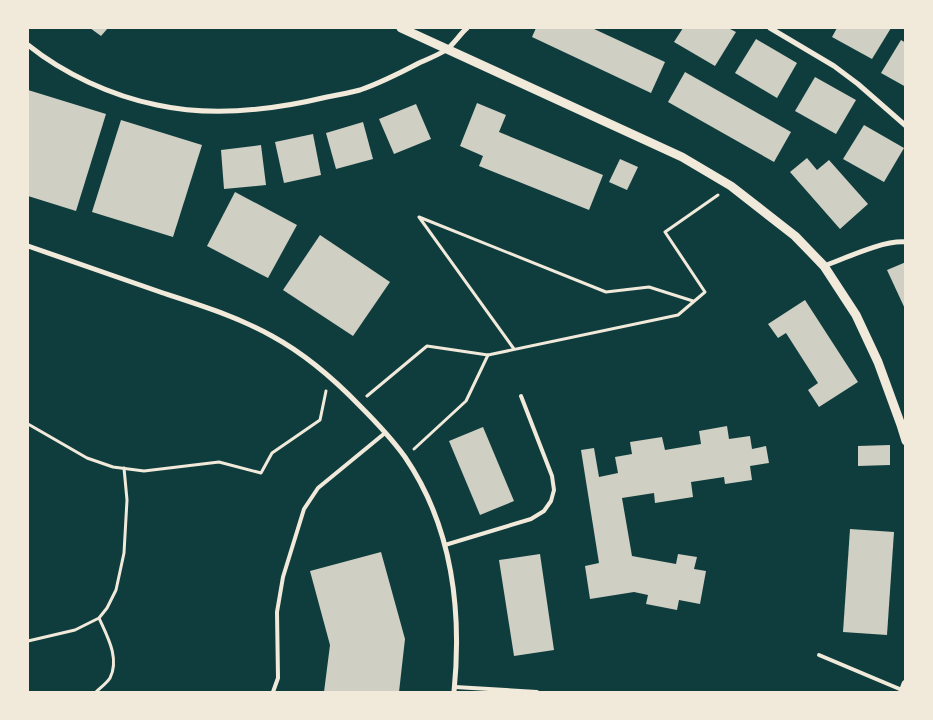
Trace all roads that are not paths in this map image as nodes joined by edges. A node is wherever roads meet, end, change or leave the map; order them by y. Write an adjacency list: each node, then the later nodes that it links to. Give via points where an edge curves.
1 (401, 28): 5 (street)
2 (467, 28): 5 (street)
3 (770, 28): 6 (street, via 834,66)
4 (28, 45): 5 (street, via 96,86 158,106 192,111 266,109 360,90)
5 (448, 49): 9 (street, via 674,153 731,186 795,236)
6 (906, 126)
7 (906, 242): 9 (street, via 882,245)
8 (28, 246): 11 (street, via 212,310 272,336 329,375)
9 (824, 266): 12 (street, via 856,315 878,362)
10 (521, 396): 13 (lane, via 552,476 554,490 551,501 544,511 531,519)
11 (385, 433): 13 (street, via 419,481); 17 (lane, via 318,488 304,508 283,577 277,612 278,678)
12 (906, 441)
13 (445, 545): 16 (street, via 457,619)
14 (819, 655): 15 (lane)
15 (904, 689)
16 (454, 690): 18 (lane)
17 (273, 692)
18 (537, 692)

